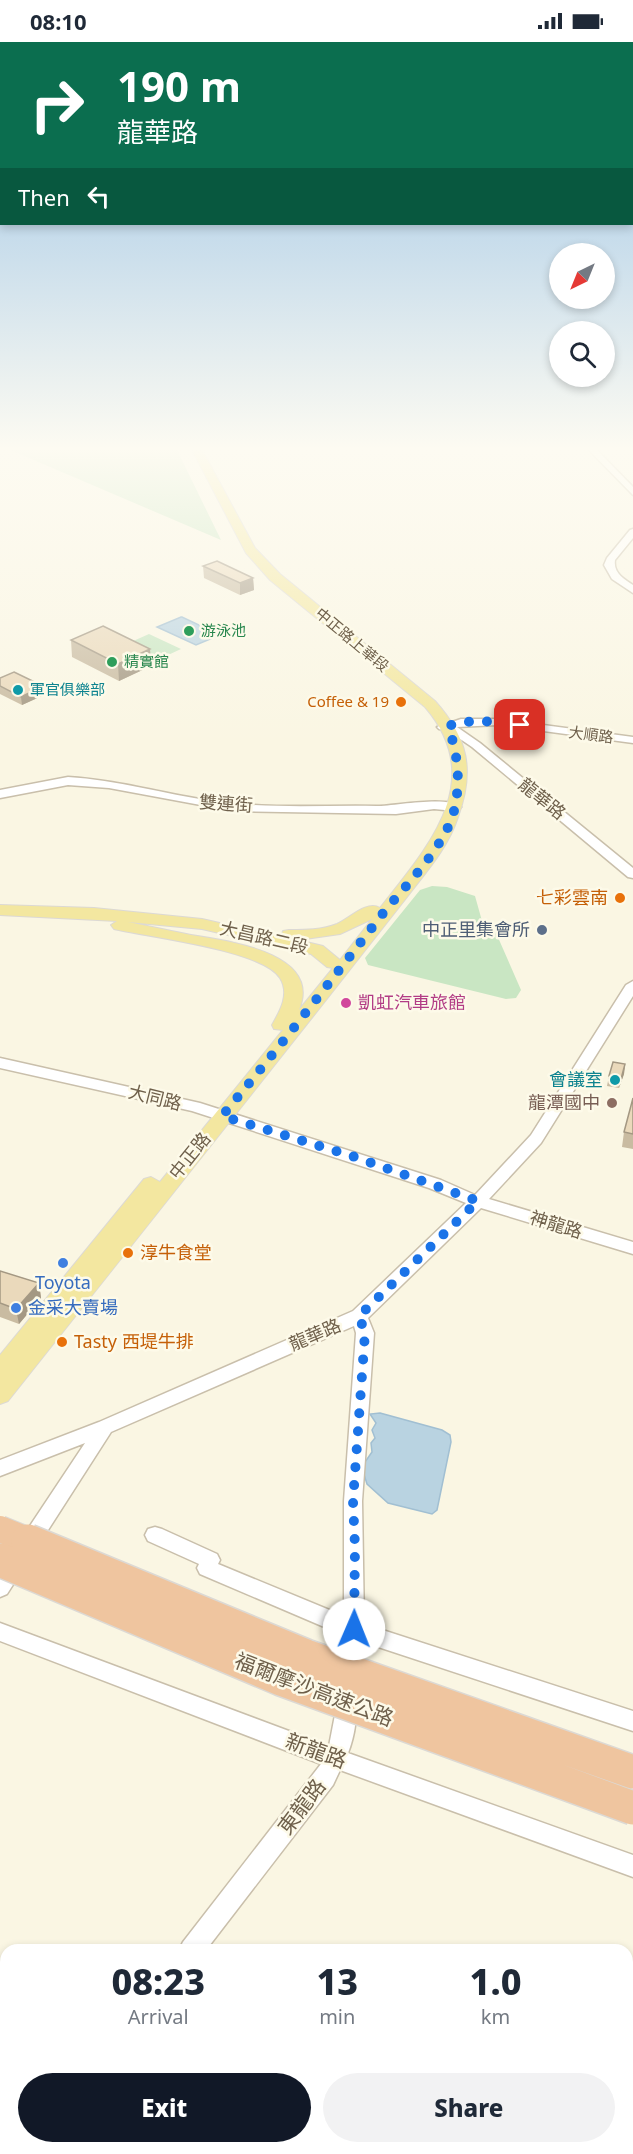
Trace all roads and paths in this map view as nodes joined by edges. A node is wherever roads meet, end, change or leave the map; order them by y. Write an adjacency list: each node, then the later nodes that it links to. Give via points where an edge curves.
1 (239, 547): 4 (main road, 中正路上華段, via 266,579)
2 (621, 547): 3 (street, via 610,560 609,571)
3 (633, 590)
4 (445, 726): 5 (street, 大順路, via 461,722 498,723); 7 (main road, 中正路, via 457,750 458,766); 8 (street, 龍華路, via 476,745)
5 (633, 740)
6 (0, 795): 7 (street, 雙連街, via 67,781 233,807 396,810)
7 (449, 806): 10 (main road, 中正路, via 425,844); 18 (main road, 中正路, via 447,830 437,846 345,965)
8 (633, 874)
9 (0, 910): 12 (main road, 大昌路二段, via 94,913)
10 (373, 910): 12 (main road, via 333,932 309,936); 14 (main road, 中正路)
11 (0, 920): 13 (main road, 大昌路二段)
12 (202, 924): 14 (main road, 大昌路二段, via 317,950)
13 (120, 925): 14 (main road, 大昌路二段, via 178,931); 16 (main road, via 241,950 275,962 288,976 292,990 292,1005)
14 (333, 963): 16 (main road, 中正路)
15 (633, 985): 19 (street, 龍華路, via 536,1139)
16 (281, 1025): 18 (main road, 中正路)
17 (0, 1063): 18 (street, 大同路)
18 (216, 1114): 19 (street, 大同路); 22 (main road, 中正路); 23 (main road, 中正路)
19 (478, 1201): 20 (street, 神龍路); 21 (street, 龍華路)
20 (633, 1248)
21 (359, 1316): 24 (street, 龍華路); 30 (street, 東龍路, via 365,1333 353,1501)
22 (0, 1371)
23 (0, 1395)
24 (105, 1427): 25 (street, 龍華路); 29 (street)
25 (0, 1468)
26 (0, 1529): 34 (highway, 福爾摩沙高速公路, bridge, via 306,1656)
27 (155, 1535): 30 (street, via 210,1560 207,1568)
28 (0, 1560): 35 (highway, 福爾摩沙高速公路, bridge, via 281,1679)
29 (0, 1588)
30 (354, 1629): 32 (street); 33 (street, 東龍路, via 341,1744)
31 (0, 1632): 33 (street, 新龍路)
32 (633, 1721)
33 (333, 1758): 36 (street, 新龍路); 37 (street, 東龍路, via 325,1778)
34 (633, 1772)
35 (633, 1808)
36 (633, 1866)
37 (196, 1944)

